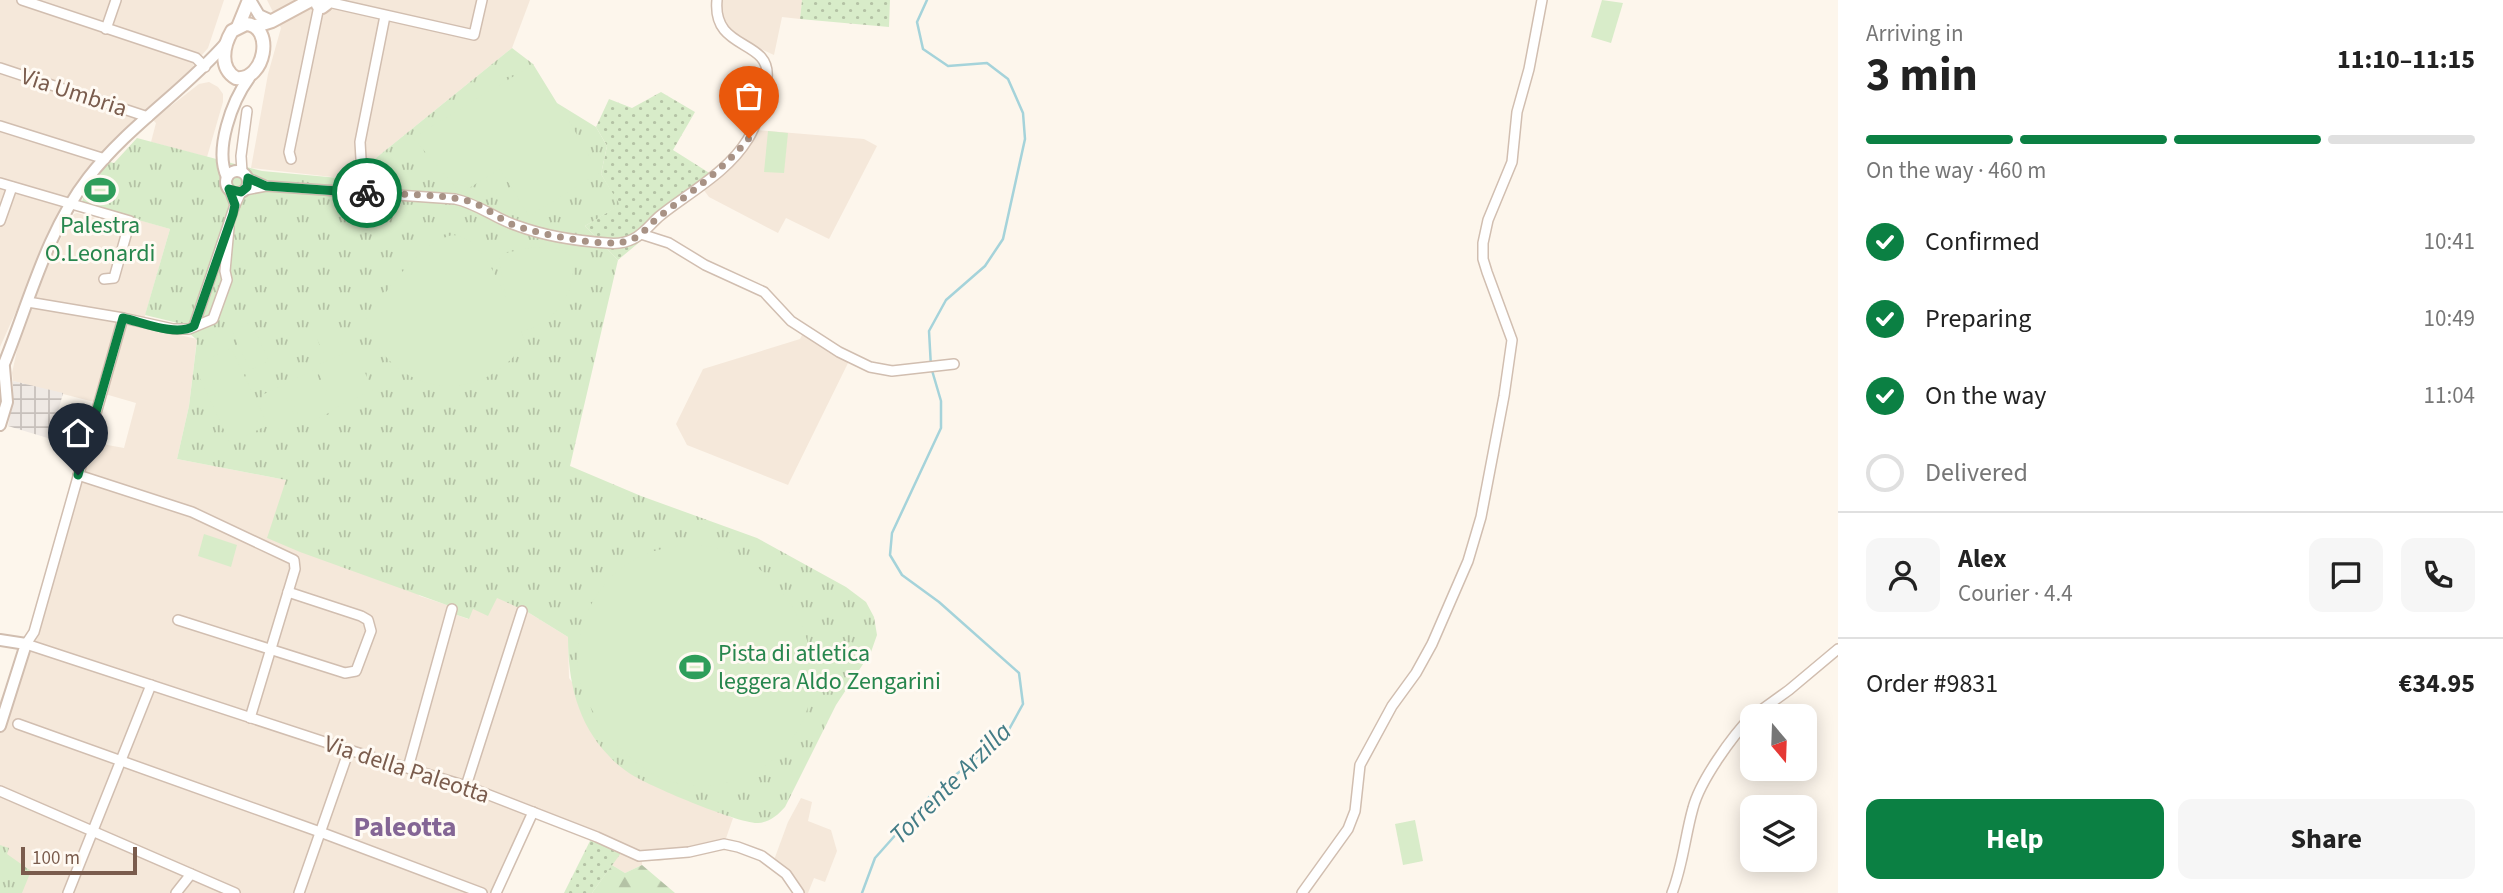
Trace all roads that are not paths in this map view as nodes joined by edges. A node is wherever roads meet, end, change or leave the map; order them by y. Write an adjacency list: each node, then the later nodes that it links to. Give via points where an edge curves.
1 (22, 0): 12 (street)
2 (116, 0): 12 (street)
3 (250, 0): 9 (street, via 259,15); 10 (main road); 11 (main road)
4 (482, 0): 8 (street, via 474,35)
5 (717, 0): 38 (street, via 716,13 726,33 759,54 765,64 767,76 756,120 749,138 718,172)
6 (1542, 0): 77 (street, via 1517,112 1512,162 1483,243 1486,272 1512,340 1484,505 1468,561 1437,633 1360,765 1355,811 1348,828)
7 (317, 3): 8 (street); 9 (main road); 25 (street)
8 (385, 16): 26 (street, via 360,142)
9 (272, 21): 10 (main road); 13 (main road)
10 (254, 25): 11 (main road); 13 (main road)
11 (238, 27): 14 (main road)
12 (106, 29): 15 (street, via 196,58)
13 (263, 41): 18 (main road, via 259,66)
14 (226, 43): 15 (street); 17 (main road)
15 (205, 67): 17 (street); 21 (street)
16 (0, 68): 21 (street, Via Umbria)
17 (229, 73): 18 (main road); 19 (street)
18 (249, 78): 19 (street)
19 (237, 94): 23 (street)
20 (247, 111): 27 (street)
21 (148, 117): 24 (street)
22 (0, 126): 24 (street)
23 (222, 155): 27 (street); 28 (street)
24 (104, 159): 34 (street)
25 (291, 159)
26 (361, 159)
27 (242, 174): 28 (street); 30 (street); 33 (street)
28 (227, 177): 32 (street)
29 (0, 183): 31 (street)
30 (266, 186): 33 (street); 38 (street, via 455,199 517,226 608,243 631,241)
31 (12, 187): 34 (street); 36 (street)
32 (229, 189): 33 (street); 35 (street)
33 (243, 191): 35 (street)
34 (71, 204): 39 (street, via 130,221 114,278); 40 (street)
35 (235, 205): 37 (street)
36 (0, 221)
37 (229, 228): 42 (street); 42 (street, via 227,280 214,319)
38 (641, 234): 43 (street, via 669,243 764,292 791,321 870,367 892,371)
39 (104, 279)
40 (28, 302): 41 (street); 44 (street)
41 (123, 318): 42 (street, via 173,329); 46 (street)
42 (194, 326)
43 (954, 364)
44 (2, 368): 45 (street, via 7,402)
45 (0, 425)
46 (78, 475): 47 (street, via 192,512 292,558 295,567); 52 (street)
47 (288, 592): 54 (street); 54 (street, via 363,617 370,623 370,634 358,669 349,674)
48 (452, 609): 63 (street)
49 (522, 611): 64 (street)
50 (178, 620): 54 (street)
51 (0, 640): 52 (street, Via della Paleotta)
52 (29, 645): 55 (street, Via della Paleotta); 59 (street)
53 (1838, 649): 56 (street)
54 (270, 650): 57 (street)
55 (151, 685): 57 (street, Via della Paleotta); 62 (street)
56 (1769, 704)
57 (250, 718): 61 (street, Via della Paleotta)
58 (18, 724): 62 (street)
59 (0, 726)
60 (1740, 733): 78 (street, via 1702,785)
61 (349, 750): 63 (street, Via della Paleotta); 68 (street)
62 (121, 762): 67 (street); 68 (street)
63 (408, 768): 64 (street, Via della Paleotta)
64 (466, 786): 66 (street, Via della Paleotta)
65 (0, 791): 67 (street)
66 (533, 812): 75 (street); 76 (street, Via della Paleotta, via 639,856 738,847 762,856 786,874)
67 (93, 831): 69 (street); 70 (street)
68 (320, 832): 73 (street); 74 (street)
69 (191, 874): 71 (street); 72 (street)
70 (68, 893)
71 (176, 893)
72 (235, 893)
73 (299, 893)
74 (482, 893)
75 (496, 893)
76 (799, 893)
77 (1302, 893)
78 (1672, 893)

